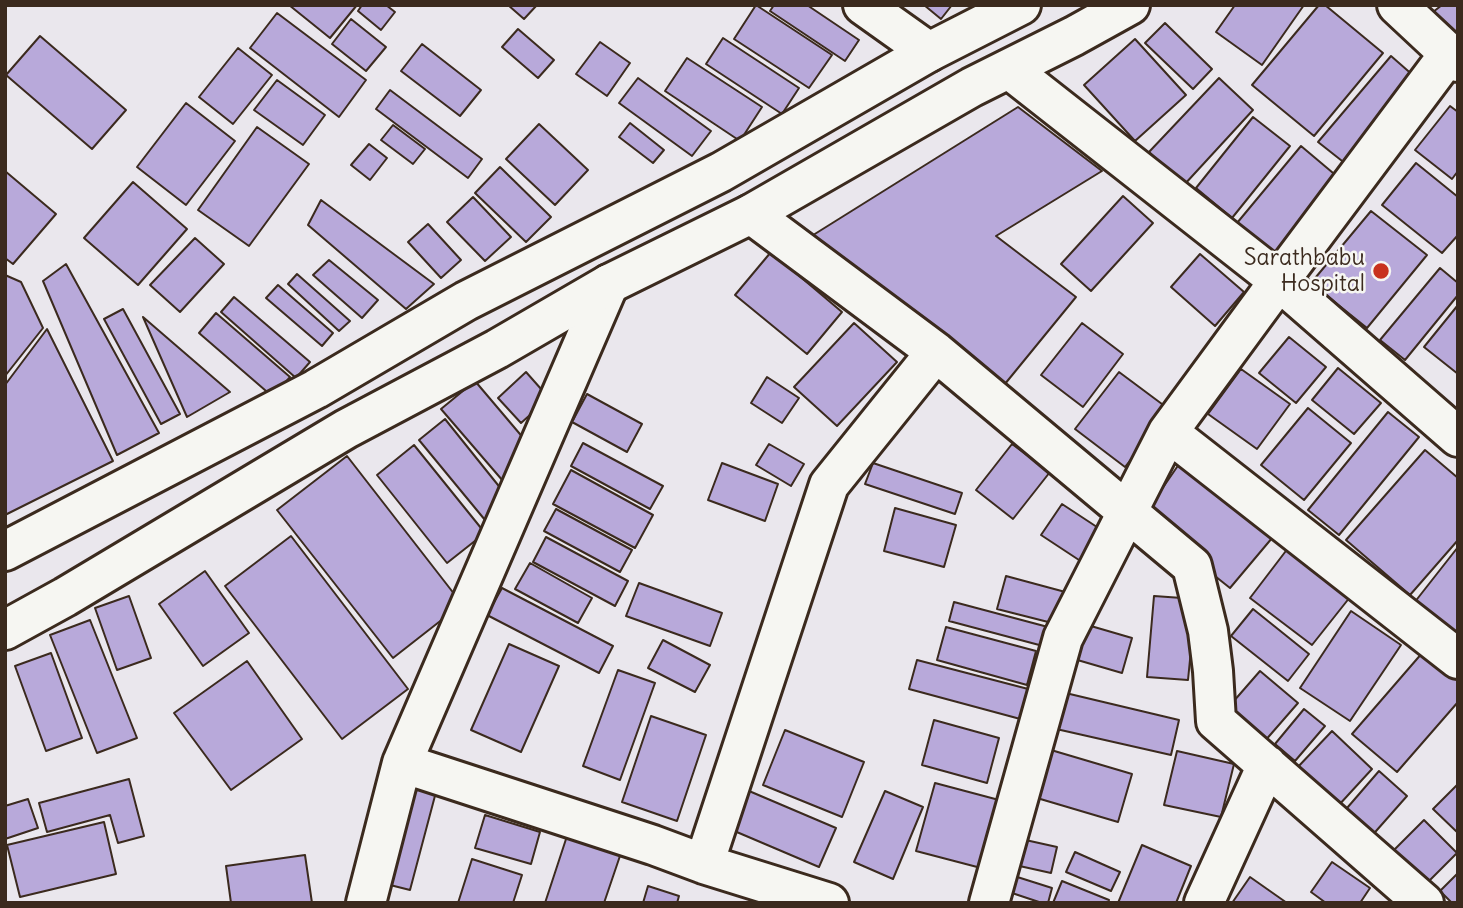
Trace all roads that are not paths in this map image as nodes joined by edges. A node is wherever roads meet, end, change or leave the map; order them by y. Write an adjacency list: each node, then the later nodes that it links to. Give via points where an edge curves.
1 (863, 5): 5 (street)
2 (1021, 5): 5 (street)
3 (1129, 5): 7 (street)
4 (1397, 5): 6 (street)
5 (929, 52): 15 (street, via 721,172 466,301 316,389)
6 (1453, 58): 9 (street)
7 (1009, 69): 8 (street); 9 (street)
8 (751, 214): 10 (street); 11 (street)
9 (1279, 281): 12 (street); 13 (street)
10 (610, 284): 16 (street, via 346,429); 18 (street)
11 (936, 352): 14 (street); 20 (street, via 829,485)
12 (1168, 432): 14 (street); 17 (street)
13 (1458, 437)
14 (1128, 512): 19 (street, via 1192,566 1208,631 1216,721); 23 (street, via 1063,638)
15 (5, 551)
16 (5, 630)
17 (1458, 659)
18 (402, 763): 20 (street); 21 (street)
19 (1267, 765): 24 (street); 25 (street)
20 (704, 864): 22 (street)
21 (366, 903)
22 (829, 903)
23 (989, 903)
24 (1204, 903)
25 (1424, 903)

